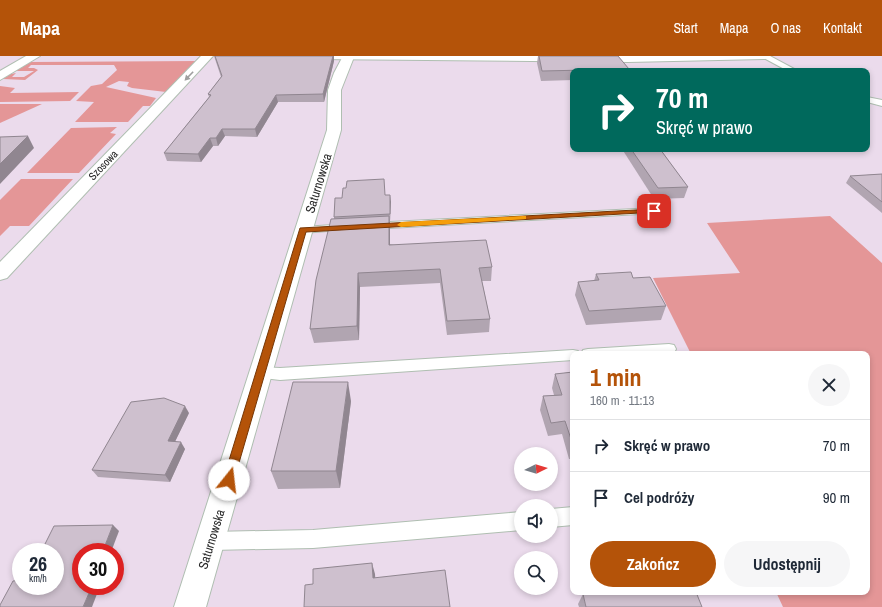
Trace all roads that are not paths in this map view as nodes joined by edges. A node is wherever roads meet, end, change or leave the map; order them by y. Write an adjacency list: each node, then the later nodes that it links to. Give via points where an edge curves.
1 (34, 56): 8 (street)
2 (207, 56): 13 (street, Szosowa, one-way to 13)
3 (314, 56): 5 (street)
4 (765, 56): 6 (street); 7 (lane)
5 (348, 57): 6 (street); 12 (street, Saturnowska, via 340,73 334,101 334,130)
6 (670, 57)
7 (788, 68)
8 (0, 76)
9 (870, 100): 10 (lane)
10 (882, 103)
11 (654, 211): 12 (lane)
12 (303, 230): 17 (street, Saturnowska)
13 (0, 274)
14 (669, 349): 15 (lane)
15 (637, 351)
16 (570, 355): 17 (lane, via 280,374)
17 (260, 373): 21 (street, Saturnowska)
18 (570, 516): 19 (lane)
19 (558, 517)
20 (514, 521): 21 (lane, via 313,539)
21 (211, 541): 22 (street, Saturnowska)
22 (190, 607)

